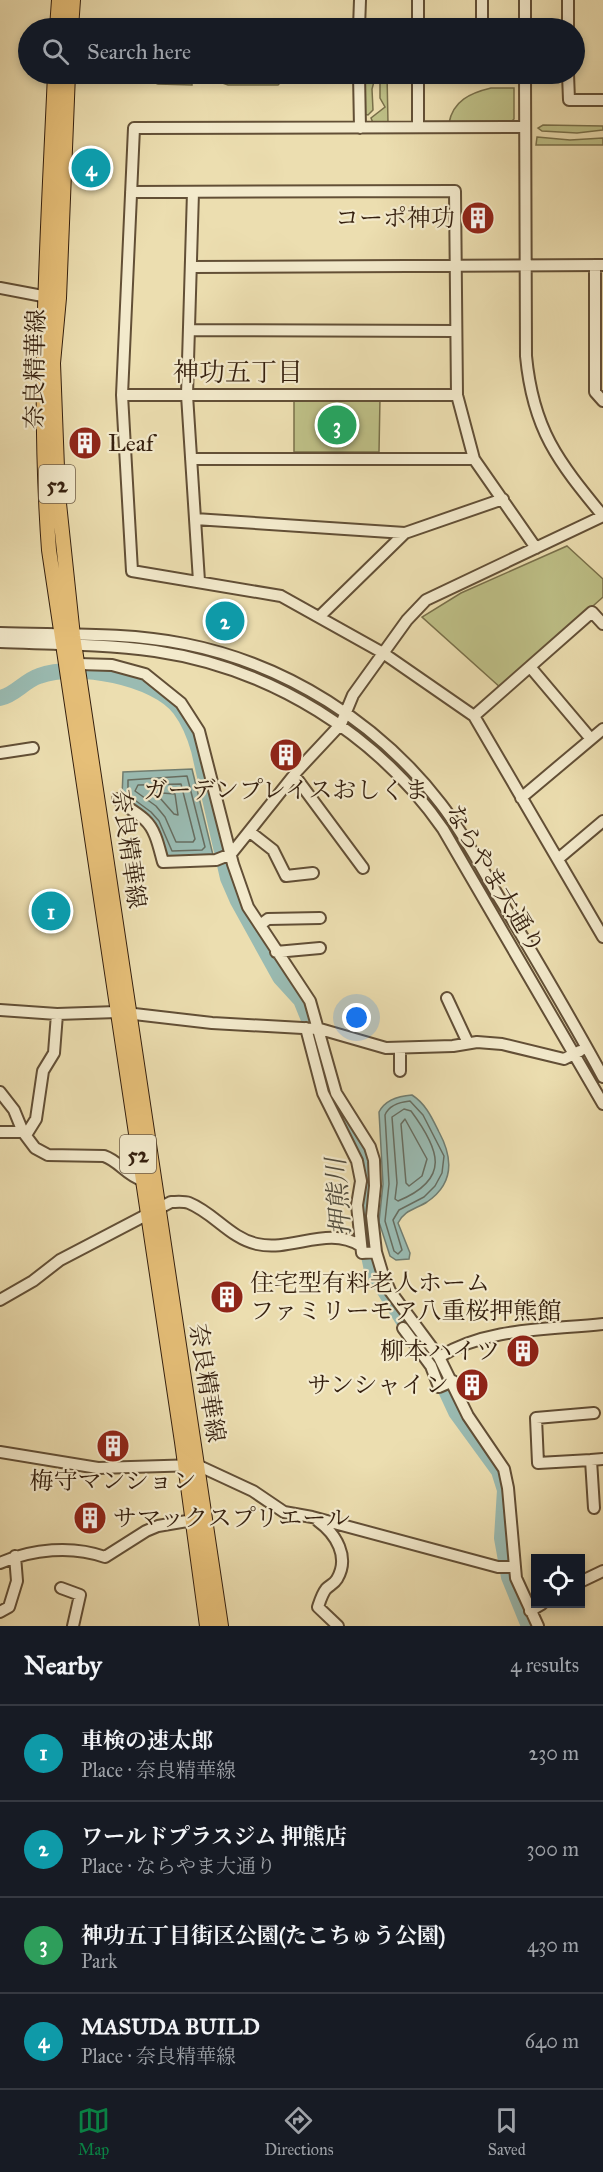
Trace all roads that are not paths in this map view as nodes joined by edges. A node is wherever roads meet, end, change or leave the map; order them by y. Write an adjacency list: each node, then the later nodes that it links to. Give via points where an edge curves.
1 (59, 0): 8 (main road)
2 (73, 0): 9 (main road)
3 (360, 0): 10 (street)
4 (418, 0): 11 (street)
5 (482, 0): 12 (street)
6 (525, 0): 13 (street)
7 (568, 0): 14 (street)
8 (58, 18)
9 (72, 18)
10 (359, 18)
11 (418, 18)
12 (482, 18)
13 (525, 18)
14 (568, 18)
15 (54, 84): 32 (main road, 奈良精華線 / 52)
16 (68, 84): 33 (main road, 奈良精華線 / 52)
17 (359, 84): 24 (street)
18 (418, 84): 22 (street)
19 (525, 84): 23 (street)
20 (568, 84): 21 (street, via 569,100)
21 (603, 100)
22 (418, 127): 23 (street); 24 (street)
23 (525, 127): 28 (street)
24 (360, 128): 25 (street, via 134,128)
25 (131, 192): 26 (street); 36 (street)
26 (193, 192): 27 (street, via 454,191); 30 (street)
27 (455, 265): 28 (street); 30 (street); 35 (street)
28 (525, 265): 29 (street); 43 (street, via 526,356 534,408 556,456)
29 (599, 265): 39 (street, via 595,392)
30 (191, 267): 34 (street)
31 (0, 288): 32 (street)
32 (43, 297): 33 (street); 51 (main road, 奈良精華線 / 52, via 45,494)
33 (59, 298): 51 (main road, 奈良精華線 / 52, via 53,363)
34 (189, 330): 35 (street); 37 (street)
35 (456, 331): 38 (street)
36 (122, 395): 37 (street); 47 (street, via 132,571)
37 (187, 395): 38 (street); 40 (street)
38 (457, 395): 41 (street)
39 (603, 401)
40 (191, 459): 41 (street); 44 (street)
41 (474, 459): 42 (street)
42 (503, 499): 45 (street); 46 (street)
43 (603, 516): 46 (street)
44 (195, 519): 45 (street); 47 (street)
45 (405, 533): 48 (street)
46 (536, 548): 53 (street, via 426,600)
47 (199, 581): 48 (street, via 281,596)
48 (319, 617): 53 (street)
49 (603, 624): 55 (street, via 592,612)
50 (0, 633): 51 (street, ならやま大通り)
51 (69, 640): 52 (street, ならやま大通り); 54 (main road, 奈良精華線 / 52); 56 (street, ならやま大通り, via 139,638 207,649 279,676); 58 (street, ならやま大通り, via 156,651 235,671 277,688)
52 (0, 642)
53 (383, 653): 56 (street); 57 (street)
54 (75, 667): 68 (street, via 112,665 145,674 181,702 199,731); 81 (main road, 奈良精華線 / 52)
55 (531, 668): 57 (street); 60 (street)
56 (345, 712): 58 (street); 87 (street, ならやま大通り, via 419,776 452,819)
57 (474, 717): 64 (street)
58 (340, 724): 63 (street); 88 (street, ならやま大通り, via 384,760 431,812 464,861)
59 (603, 729): 60 (street)
60 (591, 739): 64 (street)
61 (33, 748): 62 (street)
62 (0, 753)
63 (294, 775): 67 (street); 70 (street)
64 (521, 798): 69 (street)
65 (118, 799): 68 (street, via 145,820 163,862 216,860)
66 (603, 821): 69 (street)
67 (250, 832): 68 (street); 71 (street, via 273,850 286,876)
68 (231, 854): 75 (street, via 248,907)
69 (558, 860): 74 (street)
70 (363, 868)
71 (313, 873)
72 (603, 913): 74 (street)
73 (320, 918): 75 (street, via 268,919)
74 (593, 921): 76 (street)
75 (260, 925): 78 (street)
76 (603, 937)
77 (320, 948): 78 (street)
78 (276, 952): 84 (street, via 310,1001)
79 (447, 998): 85 (street)
80 (0, 1010): 82 (street)
81 (123, 1012): 82 (street); 83 (street, via 212,1023); 95 (main road, 奈良精華線 / 52); 96 (main road, 奈良精華線 / 52)
82 (57, 1014): 94 (street, via 54,1053 43,1071 36,1119)
83 (306, 1028): 84 (street); 97 (street, via 323,1093 357,1161 361,1181 357,1205)
84 (320, 1029): 86 (street, via 373,1046); 97 (street, via 336,1093 363,1133 374,1160)
85 (468, 1043): 86 (street); 88 (street, via 502,1044 564,1059)
86 (400, 1048): 89 (street)
87 (587, 1048): 88 (street); 90 (street, ならやま大通り)
88 (575, 1053): 92 (street, ならやま大通り)
89 (400, 1071)
90 (603, 1077)
91 (0, 1092): 94 (street)
92 (603, 1104)
93 (0, 1132): 94 (street)
94 (25, 1134): 95 (street, via 35,1148 48,1155 104,1156)
95 (141, 1180): 96 (main road, 奈良精華線 / 52)
96 (152, 1212): 97 (street, via 171,1202 188,1202 256,1244 333,1236 350,1239); 98 (street, via 60,1260); 107 (main road, 奈良精華線 / 52)
97 (368, 1250): 101 (street, via 390,1291)
98 (0, 1300)
99 (603, 1324): 101 (street, via 493,1335 453,1348)
100 (403, 1328): 102 (street, via 431,1366 439,1387)
101 (439, 1357): 102 (street)
102 (453, 1381): 113 (street, via 468,1416 504,1469)
103 (594, 1413): 106 (street, via 536,1418 538,1463)
104 (0, 1452): 107 (street, via 98,1468)
105 (603, 1459): 106 (street)
106 (591, 1460): 108 (street)
107 (191, 1464): 109 (street, via 253,1491 284,1512); 110 (main road, 奈良精華線 / 52); 122 (main road, 奈良精華線 / 52)
108 (596, 1508)
109 (312, 1517): 113 (street, via 498,1567); 123 (street, via 340,1547 342,1569 318,1607)
110 (193, 1520): 111 (street, via 146,1531 105,1557 73,1549); 121 (main road, 奈良精華線 / 52)
111 (15, 1557): 112 (street); 119 (street, via 17,1581 9,1607)
112 (0, 1563)
113 (514, 1567): 118 (street)
114 (603, 1571): 115 (street)
115 (585, 1580)
116 (62, 1588): 120 (street, via 80,1595)
117 (535, 1608): 118 (street)
118 (530, 1611): 124 (street)
119 (0, 1612)
120 (73, 1626)
121 (207, 1626)
122 (221, 1626)
123 (338, 1626)
124 (538, 1626)

